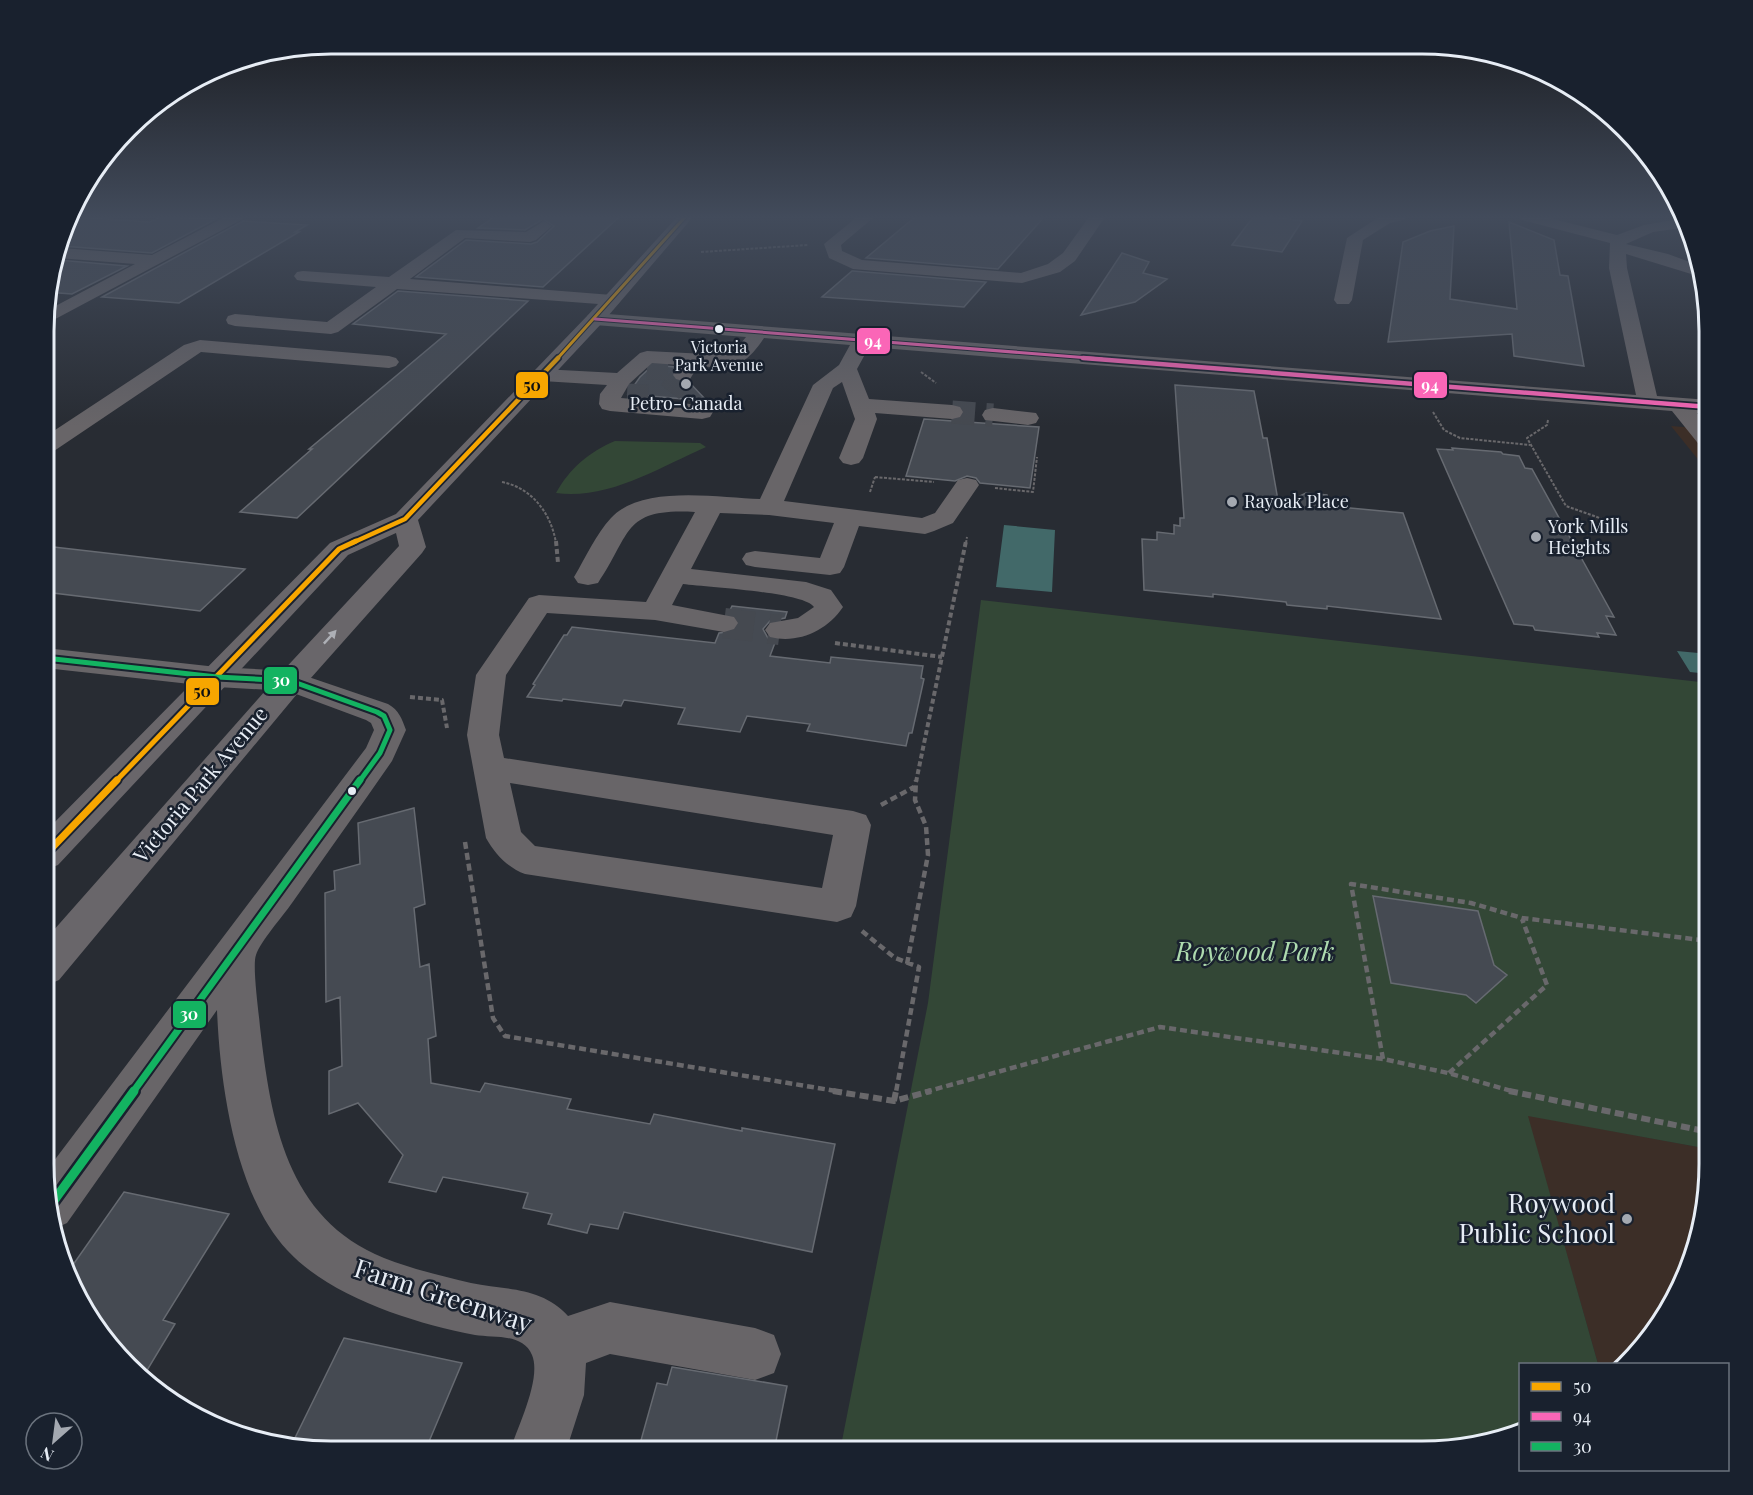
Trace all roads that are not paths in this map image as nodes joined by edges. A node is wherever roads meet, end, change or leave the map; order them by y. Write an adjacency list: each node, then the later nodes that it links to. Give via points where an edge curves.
1 (104, 287): 9 (street)
2 (390, 287): 11 (street, via 331,328)
3 (443, 287): 7 (street)
4 (624, 287): 7 (main road)
5 (1346, 287): 8 (street)
6 (1622, 287): 18 (street)
7 (612, 300): 10 (main road)
8 (1343, 300)
9 (55, 313)
10 (595, 319): 12 (street); 16 (main road)
11 (235, 320)
12 (759, 332): 13 (street); 17 (street, via 738,359 727,362 682,368 647,357)
13 (861, 340): 15 (street); 18 (street)
14 (389, 362): 27 (street, via 200,346)
15 (847, 369): 20 (street); 31 (street, via 824,385)
16 (542, 375): 17 (street); 33 (main road)
17 (642, 389): 22 (street)
18 (1648, 402): 19 (street)
19 (1678, 404): 21 (street); 26 (street)
20 (861, 405): 23 (street); 28 (street, via 866,419)
21 (1699, 405)
22 (702, 412)
23 (952, 412)
24 (993, 415): 25 (street)
25 (1028, 418)
26 (1699, 430)
27 (54, 441)
28 (851, 458)
29 (967, 485): 32 (street, via 944,519 925,526)
30 (711, 505): 31 (street); 35 (street); 36 (street, via 666,503 622,521)
31 (769, 507): 32 (street)
32 (849, 517): 34 (street, via 830,567)
33 (405, 519): 41 (main road, via 339,549); 42 (main road, Victoria Park Avenue, one-way to 33, via 413,547)
34 (755, 559)
35 (674, 576): 37 (street); 39 (street, via 796,588 821,596 829,607 822,618 807,627)
36 (588, 577)
37 (655, 611): 38 (street); 43 (street, via 539,604 491,675 483,735)
38 (724, 622)
39 (780, 630)
40 (54, 659): 41 (street)
41 (217, 677): 42 (street); 44 (main road)
42 (291, 681): 45 (street, via 384,716 390,735); 46 (main road, Victoria Park Avenue)
43 (491, 769): 43 (street, via 853,825 837,906 525,858 504,838)
44 (54, 846)
45 (235, 950): 47 (street); 48 (street, Farm Greenway, via 243,1062 255,1125 274,1189 297,1226 350,1269 438,1299 528,1318 547,1331)
46 (54, 958)
47 (56, 1198)
48 (555, 1347): 49 (street, via 610,1328); 50 (street, Farm Greenway, via 559,1387)
49 (755, 1354)
50 (541, 1441)

